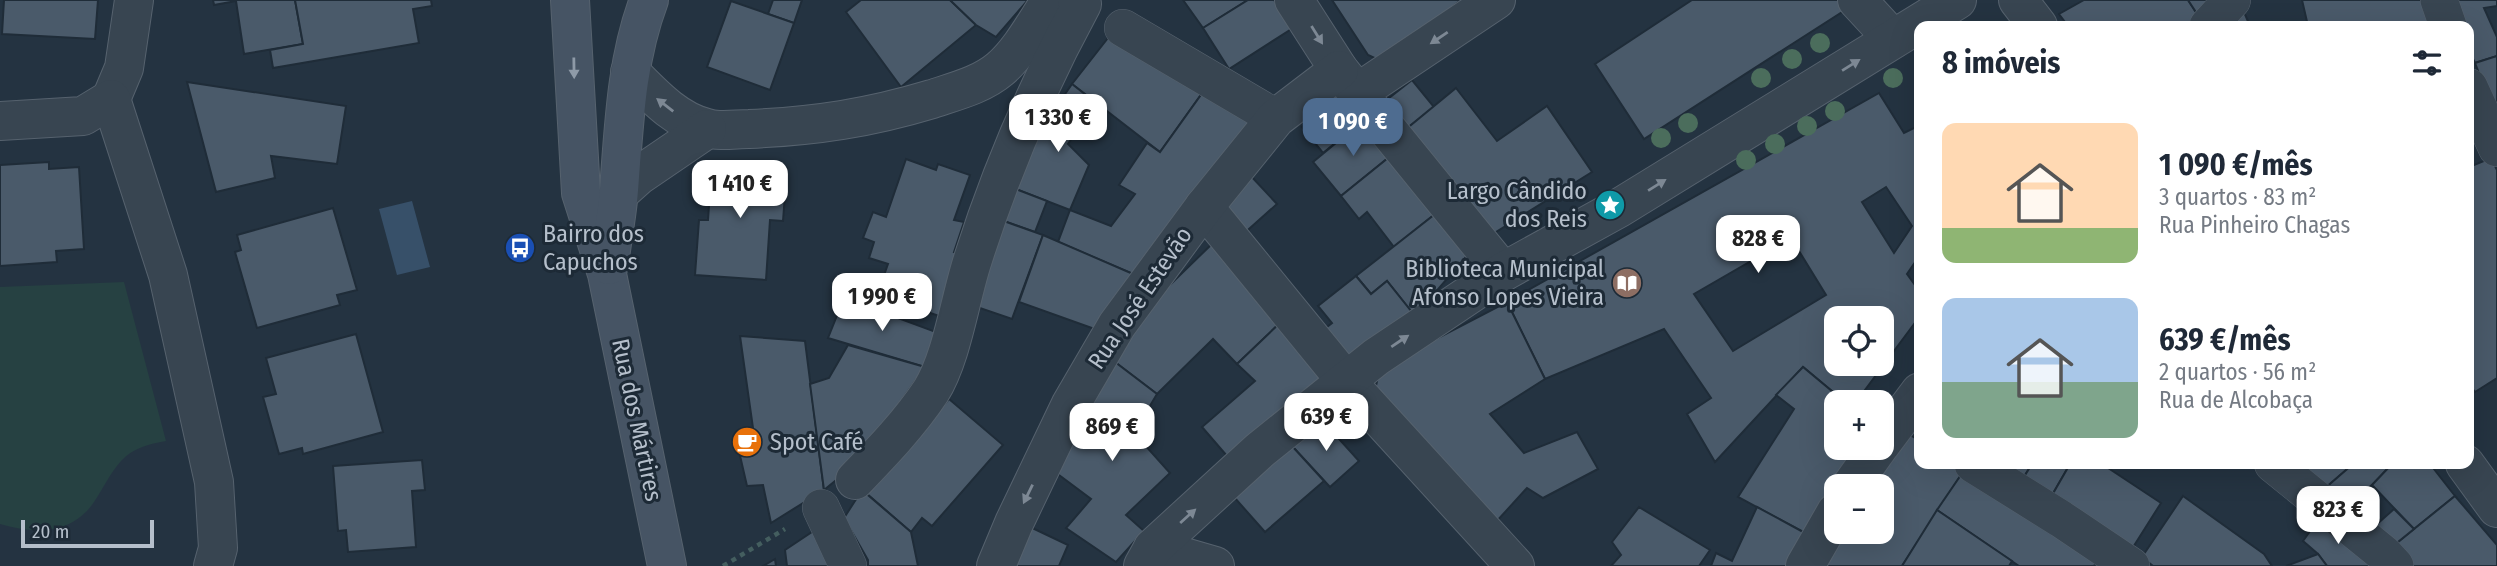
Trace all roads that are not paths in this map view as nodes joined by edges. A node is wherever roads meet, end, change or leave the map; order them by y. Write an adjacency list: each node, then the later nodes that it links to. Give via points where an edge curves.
1 (134, 0): 23 (street, via 124,68)
2 (570, 0): 31 (main road, Rua dos Mártires, one-way to 31, via 581,193)
3 (649, 0): 20 (main road, Rua dos Mártires)
4 (1051, 0): 26 (street, via 1002,68 964,89 841,122)
5 (1077, 0): 38 (street, via 1082,4 1040,87 994,198 945,362 925,399)
6 (1294, 0): 21 (street, one-way to 21)
7 (1496, 0): 21 (street, Rua José Estevão, one-way to 21)
8 (1857, 0): 19 (street)
9 (1957, 0): 13 (street)
10 (2018, 0): 14 (street)
11 (2232, 0): 15 (street)
12 (2439, 0): 16 (street)
13 (1923, 21)
14 (2034, 21)
15 (2213, 21)
16 (2446, 21)
17 (1914, 27): 19 (street)
18 (1123, 28): 24 (street)
19 (1894, 39): 30 (street, one-way to 19, via 1619,208)
20 (630, 72): 26 (street, one-way to 20, via 676,114); 28 (main road, Rua dos Mártires)
21 (1348, 81): 24 (street, Rua José Estevão); 30 (street)
22 (2474, 98): 27 (street)
23 (111, 99): 25 (street, via 83,116); 43 (street, via 168,275 214,482 219,548)
24 (1276, 118): 29 (street, Rua José Estevão)
25 (0, 121)
26 (707, 129): 28 (street)
27 (2497, 148)
28 (619, 193): 31 (main road, Rua dos Mártires)
29 (1204, 207): 32 (street); 46 (street, Rua José Estevão, one-way to 46, via 1117,325 1072,404)
30 (1503, 272): 32 (street, one-way to 30)
31 (607, 274): 44 (main road, Rua dos Mártires)
32 (1346, 382): 42 (street, one-way to 32, via 1260,450); 48 (street)
33 (1900, 427): 37 (street)
34 (1981, 469): 50 (street)
35 (2279, 469): 51 (street)
36 (2469, 469): 40 (street)
37 (1861, 474)
38 (855, 480)
39 (821, 508): 45 (street)
40 (2497, 508)
41 (1824, 533): 49 (street)
42 (1148, 557): 47 (street)
43 (214, 566)
44 (667, 566)
45 (848, 566)
46 (996, 566)
47 (1215, 566)
48 (1515, 566)
49 (1805, 566)
50 (2131, 566)
51 (2395, 566)

